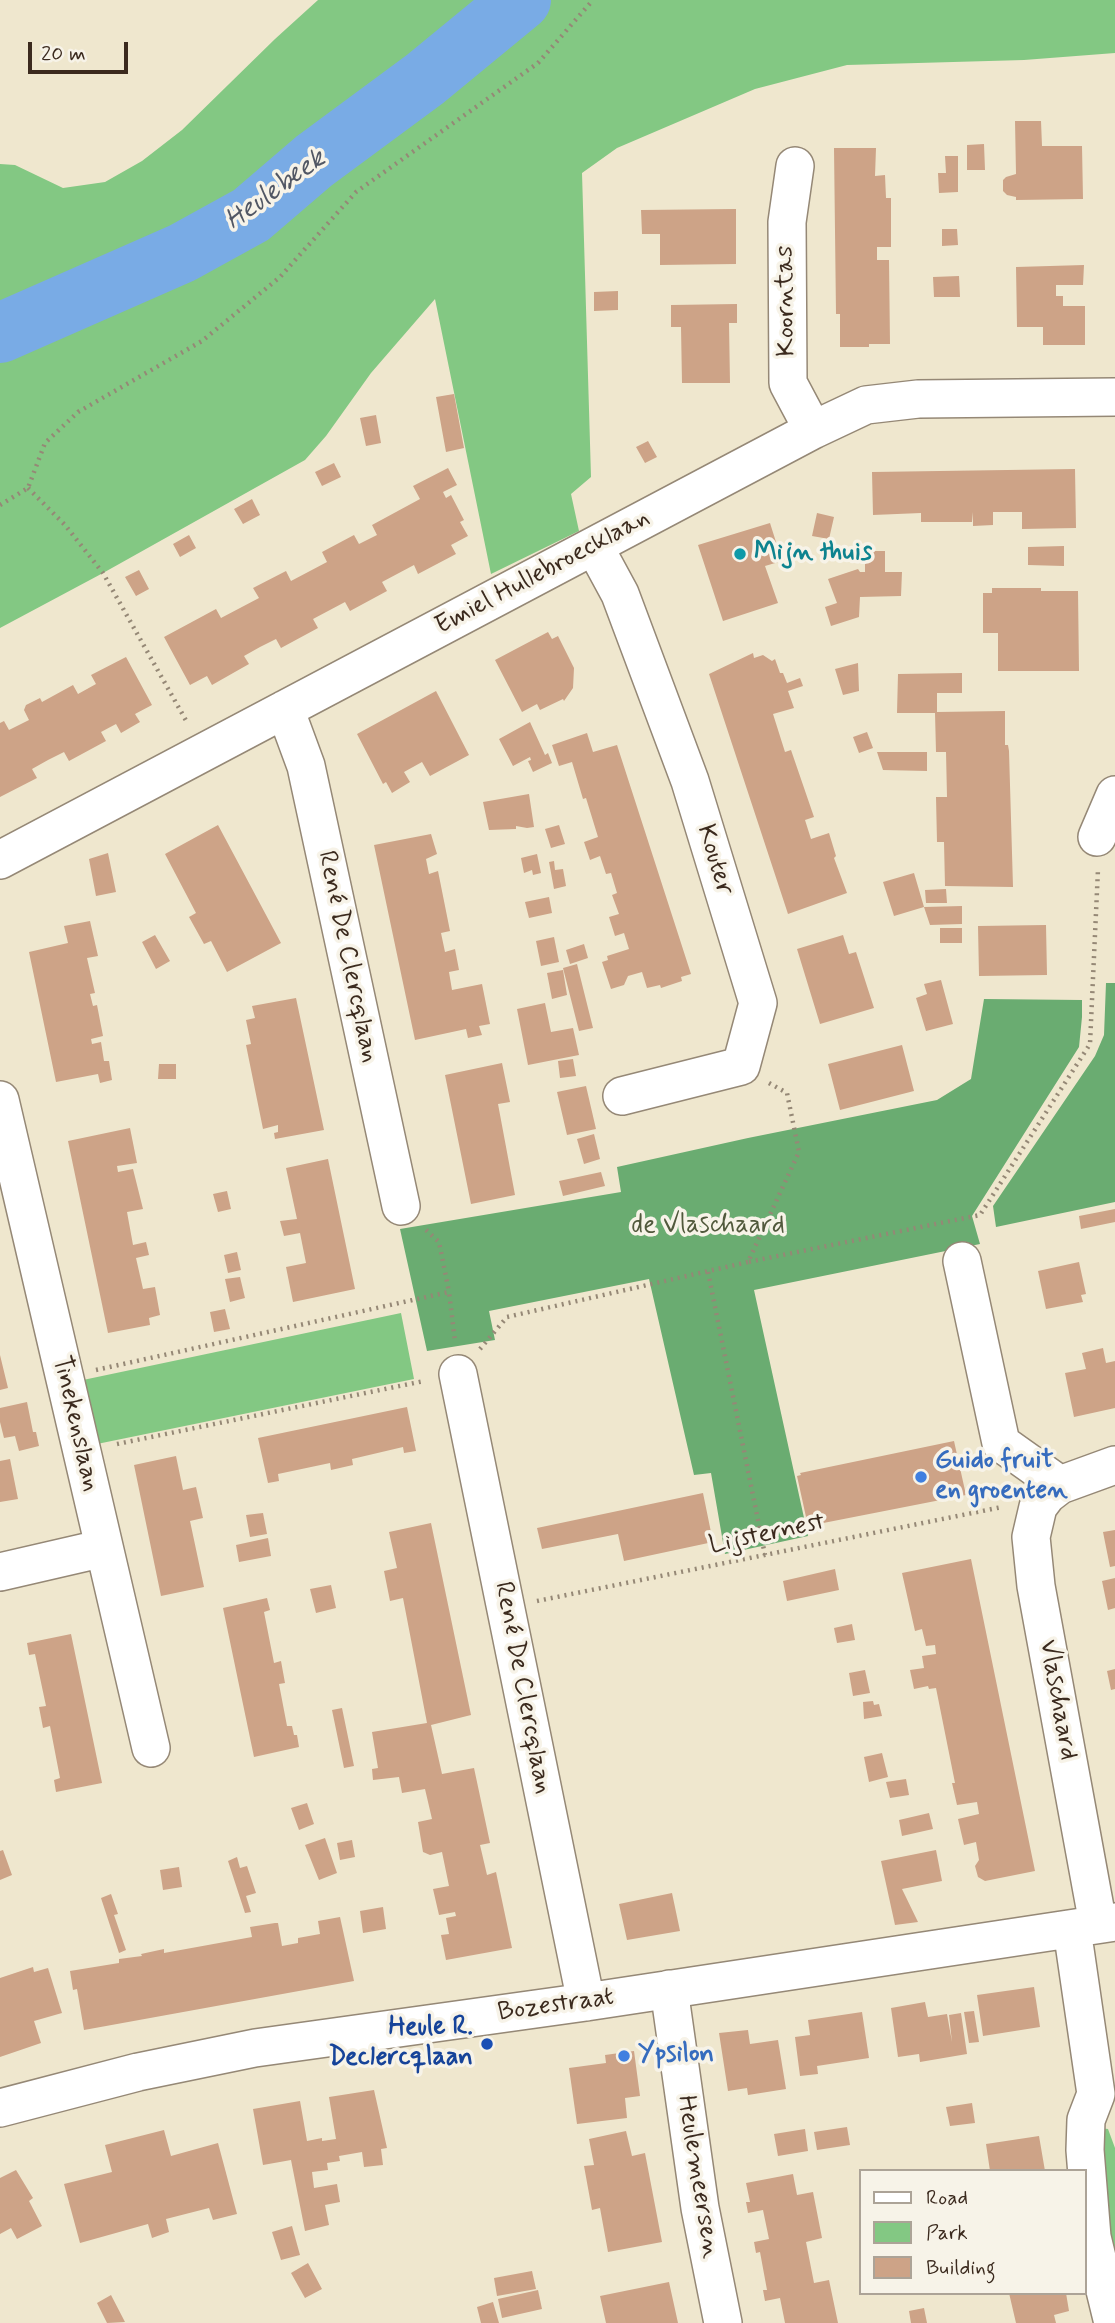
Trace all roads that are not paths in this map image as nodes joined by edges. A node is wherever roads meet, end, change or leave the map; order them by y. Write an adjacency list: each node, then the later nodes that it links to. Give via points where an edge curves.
1 (795, 166): 3 (street, Koorntas, via 787,222 788,383)
2 (1115, 397): 3 (street, Emiel Hullebroecklaan, via 918,399 866,405)
3 (813, 430): 4 (street, Emiel Hullebroecklaan)
4 (594, 546): 5 (street, Emiel Hullebroecklaan); 9 (street, Kouter, via 620,594 690,781 758,1003 741,1066)
5 (285, 709): 8 (street, Emiel Hullebroecklaan); 11 (street, René De Clercqlaan, via 306,766)
6 (1115, 794): 7 (street)
7 (1097, 836)
8 (0, 860)
9 (622, 1096)
10 (0, 1100): 16 (street, Tinekenslaan)
11 (401, 1206)
12 (962, 1261): 15 (street, via 1001,1443)
13 (458, 1374): 21 (street, René De Clercqlaan)
14 (1115, 1465): 15 (street)
15 (1049, 1496): 19 (street, Vlaschaard, via 1031,1537 1036,1586)
16 (104, 1548): 17 (street); 18 (street, Tinekenslaan)
17 (0, 1572)
18 (151, 1748)
19 (1095, 1925): 20 (street, Bozestraat); 22 (street, Vlaschaard)
20 (669, 1989): 21 (street, Bozestraat); 26 (street, Heulemeersen, via 700,2208)
21 (586, 2003): 23 (street, Bozestraat, via 255,2048)
22 (1105, 2106): 24 (street, via 1086,2120)
23 (0, 2108)
24 (1086, 2169)
25 (1087, 2183): 27 (street, via 1092,2237)
26 (723, 2323)
27 (1113, 2323)

